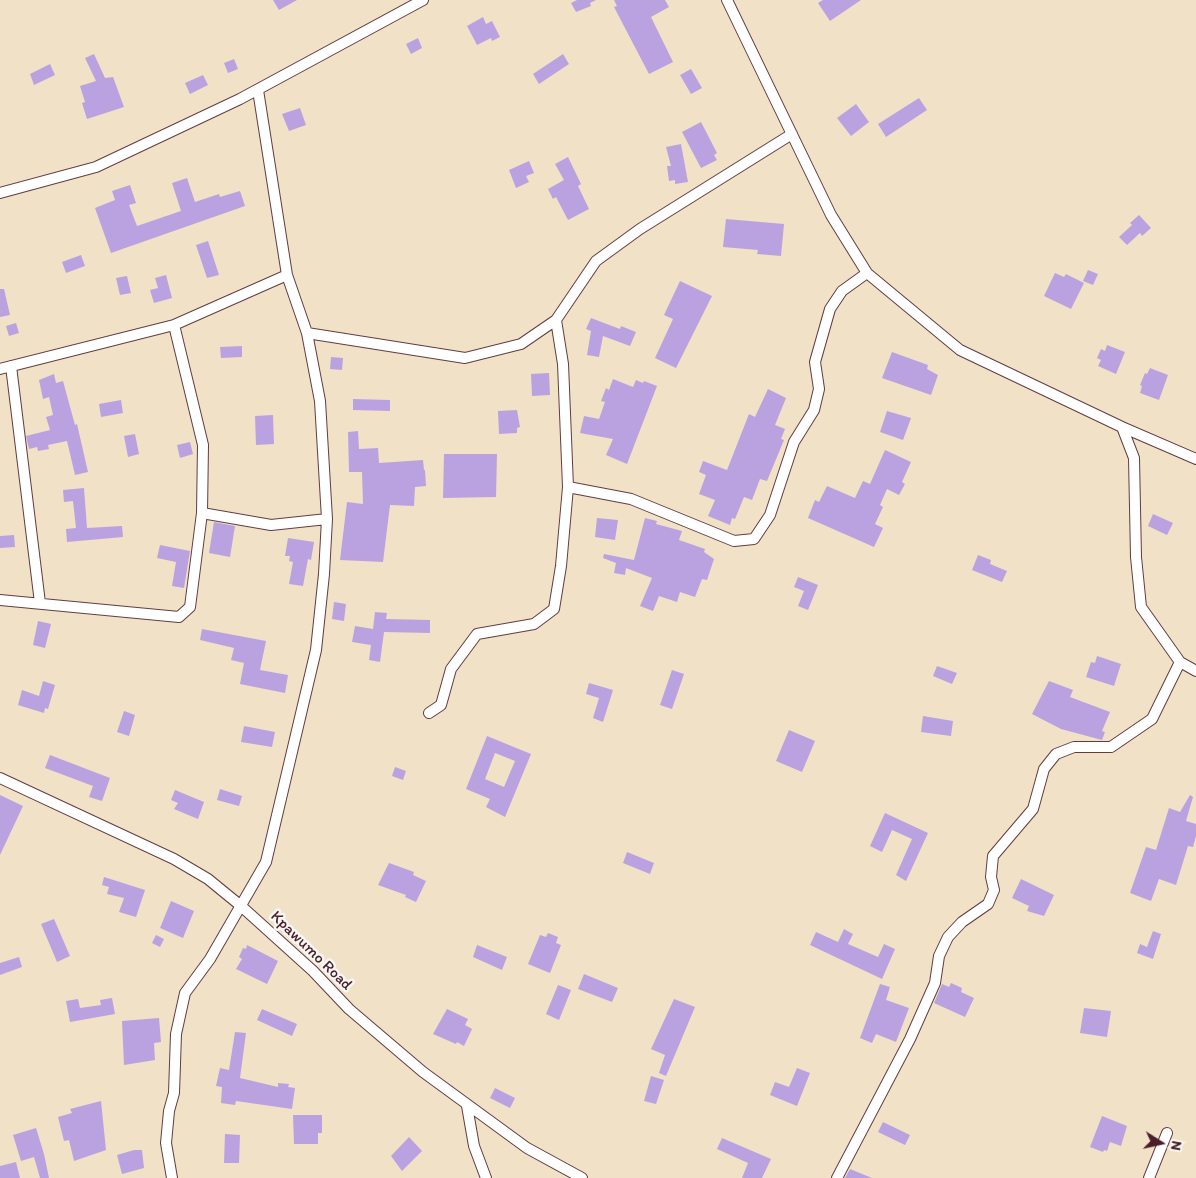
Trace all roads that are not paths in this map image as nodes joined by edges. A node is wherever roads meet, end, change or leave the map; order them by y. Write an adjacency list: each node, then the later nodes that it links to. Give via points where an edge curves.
1 (423, 0): 3 (street)
2 (727, 0): 4 (street)
3 (258, 90): 5 (street, via 96,167); 7 (street)
4 (792, 134): 6 (street, via 831,215); 8 (street, via 640,229 596,261)
5 (0, 193)
6 (867, 273): 13 (street, via 960,350); 15 (street, via 842,291 830,309 815,362 820,389 814,410 794,442 770,515 754,539 734,541 631,499)
7 (287, 274): 9 (street); 10 (street)
8 (556, 320): 10 (street, via 521,344 465,358); 15 (street, via 563,364)
9 (174, 325): 11 (street); 16 (street, via 203,445)
10 (307, 333): 17 (street, via 320,401)
11 (10, 366): 12 (street); 19 (street)
12 (0, 369)
13 (1122, 428): 14 (street); 20 (street, via 1134,458 1136,557 1141,607)
14 (1196, 459)
15 (568, 487): 22 (street, via 554,609 534,624 477,634 451,669 441,705)
16 (202, 513): 17 (street, via 271,525); 19 (street, via 190,607 179,617)
17 (327, 519): 24 (street, via 314,659 266,862)
18 (0, 600): 19 (street)
19 (40, 603)
20 (1180, 662): 21 (street); 30 (street, via 1152,719 1111,747 1074,748 1056,754 1044,769 1033,809 993,856 991,877 994,890 988,904 962,922 948,937 939,956 935,983 910,1039)
21 (1196, 672)
22 (429, 713)
23 (0, 778): 24 (street, Kpawumo Road, via 174,859)
24 (242, 906): 25 (street, Kpawumo Road, via 349,1009); 27 (street, via 185,993 176,1034 174,1093 166,1143)
25 (467, 1106): 28 (street, via 474,1146); 29 (street, Kpawumo Road, via 527,1148)
26 (1167, 1133): 31 (street)
27 (172, 1178)
28 (486, 1178)
29 (582, 1178)
30 (837, 1178)
31 (1149, 1178)

